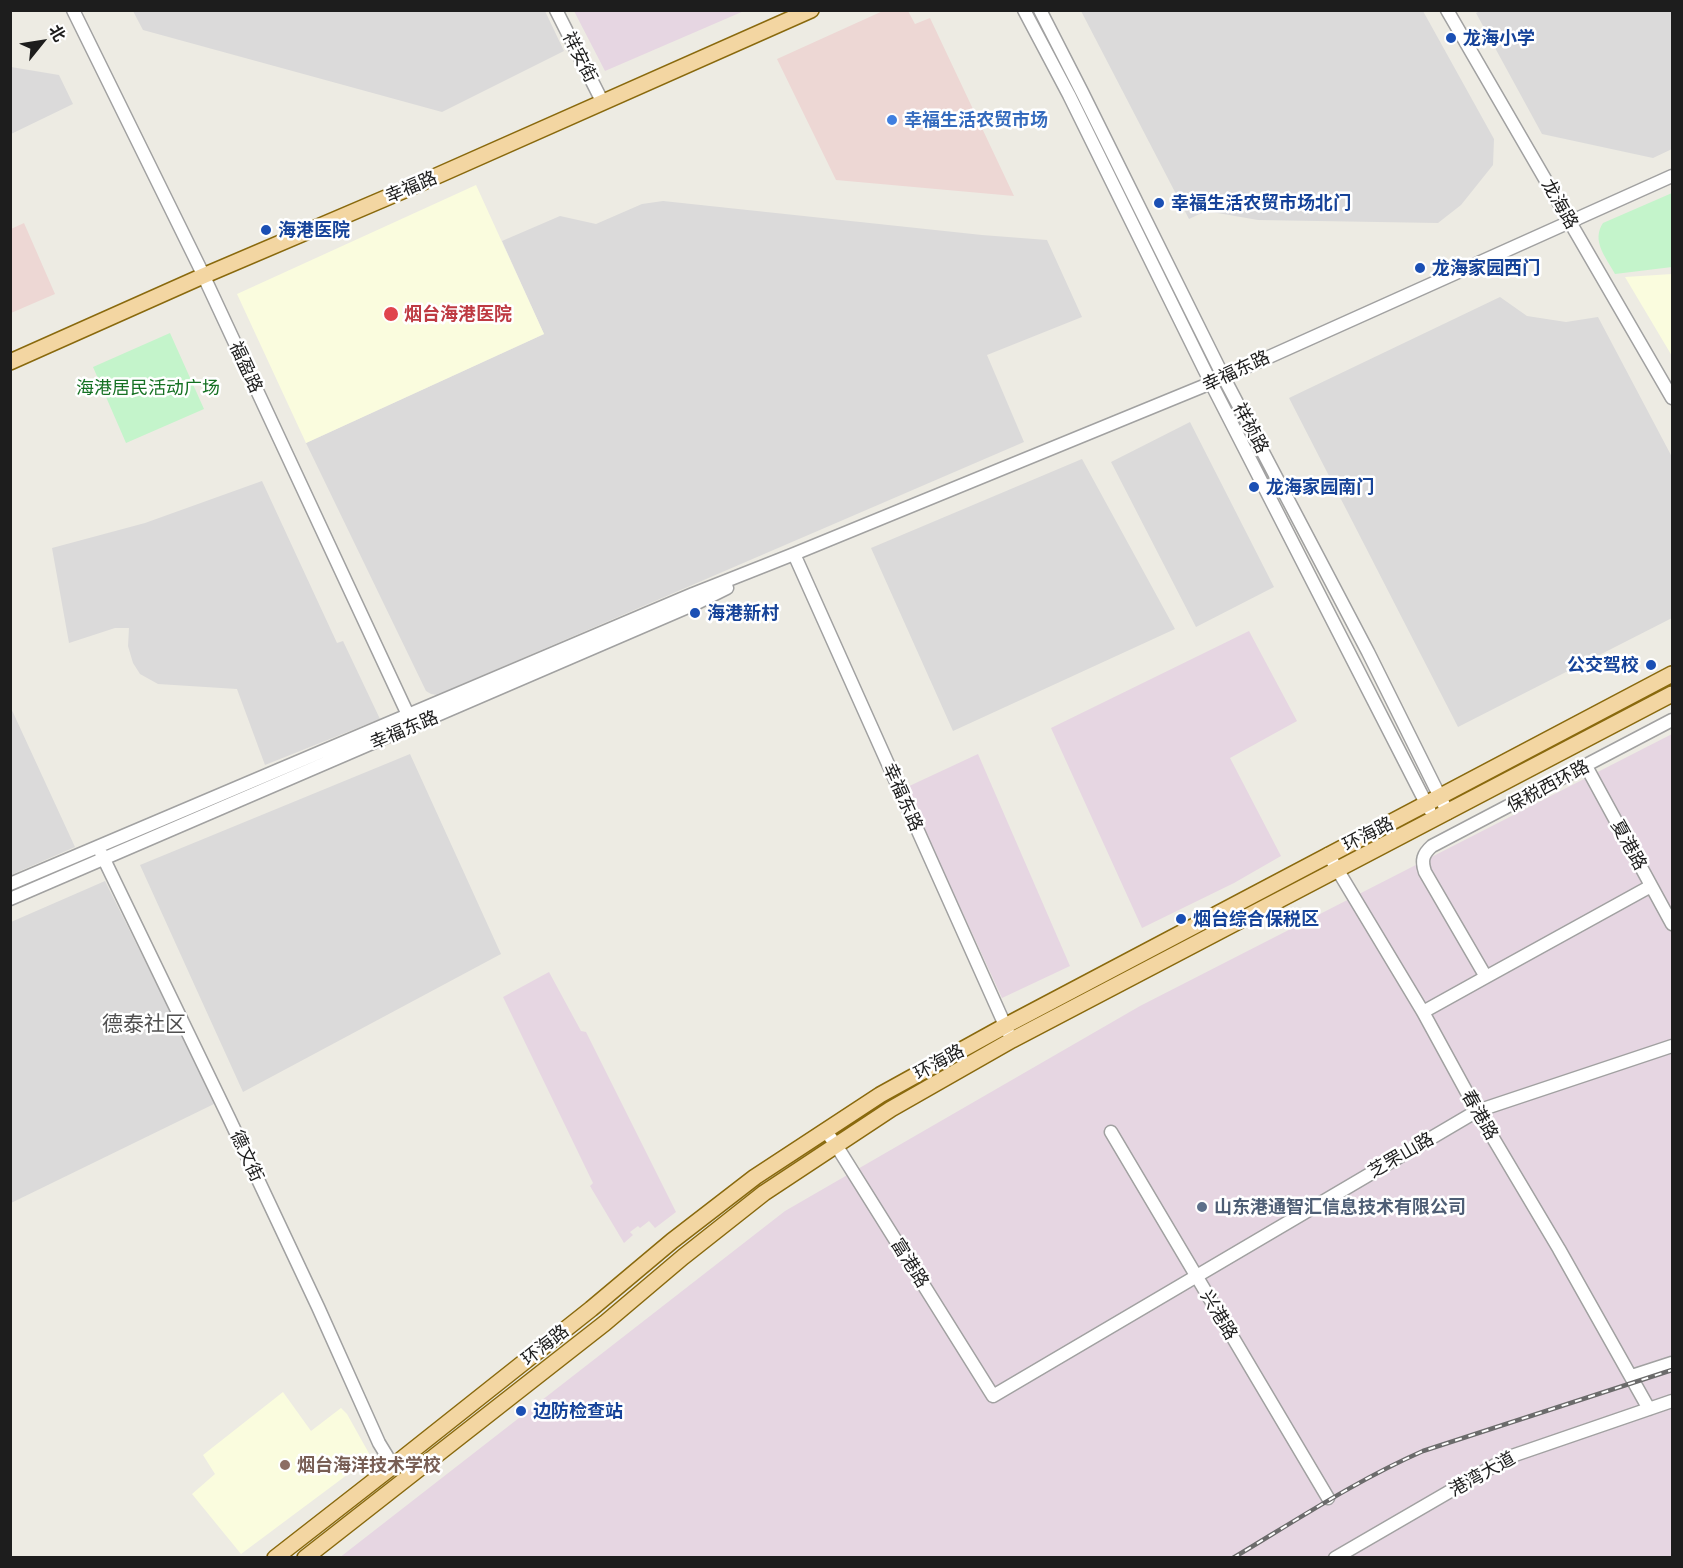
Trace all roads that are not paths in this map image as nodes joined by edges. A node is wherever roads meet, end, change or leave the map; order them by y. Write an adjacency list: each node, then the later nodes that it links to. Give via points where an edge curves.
1 (73, 10): 11 (street, 福盈路)
2 (556, 10): 8 (street, 祥安街)
3 (787, 10): 8 (main road, 幸福路)
4 (811, 10): 8 (main road, 幸福路)
5 (1024, 10): 15 (street)
6 (1040, 10): 14 (street, 祥祯路)
7 (1447, 10): 10 (street, 龙海路)
8 (601, 99): 11 (main road, 幸福路)
9 (1672, 176): 10 (street, 幸福东路)
10 (1569, 221): 14 (street, 幸福东路); 16 (street, 龙海路)
11 (201, 271): 12 (main road, 幸福路); 13 (main road, 幸福路); 20 (street, 福盈路)
12 (10, 351)
13 (10, 362)
14 (1223, 376): 15 (street, 幸福东路); 23 (street, 祥祯路, via 1368,652)
15 (1210, 383): 17 (street, 幸福东路); 23 (street)
16 (1672, 398)
17 (794, 554): 20 (street, 幸福东路, via 693,594); 35 (street, 幸福东路)
18 (1672, 674): 23 (main road, 环海路)
19 (1672, 694): 24 (main road, 环海路)
20 (410, 720): 25 (street, 幸福东路); 27 (street, 幸福东路)
21 (1672, 720): 22 (street, 保税西环路)
22 (1586, 766): 30 (street, 夏港路); 33 (street, 保税西环路, via 1424,853 1425,872)
23 (1433, 800): 24 (street); 26 (main road, 环海路)
24 (1441, 816): 28 (main road, 环海路)
25 (98, 847): 27 (street, 德文街); 29 (street, 幸福东路)
26 (1328, 854): 28 (street, 春港路); 35 (main road, 环海路)
27 (104, 859): 31 (street, 幸福东路); 48 (street, 德文街)
28 (1336, 870): 34 (street, 春港路); 36 (main road, 环海路)
29 (10, 884)
30 (1651, 886): 32 (street, 夏港路); 33 (street)
31 (10, 899)
32 (1672, 924)
33 (1486, 976): 34 (street)
34 (1423, 1012): 38 (street, 春港路)
35 (1005, 1026): 36 (street, 幸福东路); 39 (main road, 环海路)
36 (1012, 1040): 41 (main road, 环海路)
37 (1672, 1046): 38 (street, 芝罘山路)
38 (1477, 1111): 42 (street, 芝罘山路); 44 (street, 春港路)
39 (825, 1130): 41 (street, 富港路); 48 (main road, 环海路, via 690,1227)
40 (1111, 1132): 42 (street, 兴港路)
41 (836, 1145): 45 (street, 富港路); 51 (main road, 环海路, via 764,1192 605,1323)
42 (1196, 1276): 45 (street, 芝罘山路); 49 (street, 兴港路)
43 (1672, 1363): 44 (street)
44 (1632, 1376): 47 (street, 春港路)
45 (993, 1395)
46 (1672, 1401): 47 (street, 港湾大道)
47 (1649, 1409): 52 (street, 港湾大道, via 1509,1457)
48 (393, 1466): 50 (main road, 环海路)
49 (1328, 1498)
50 (275, 1557)
51 (305, 1557)
52 (1335, 1557)

